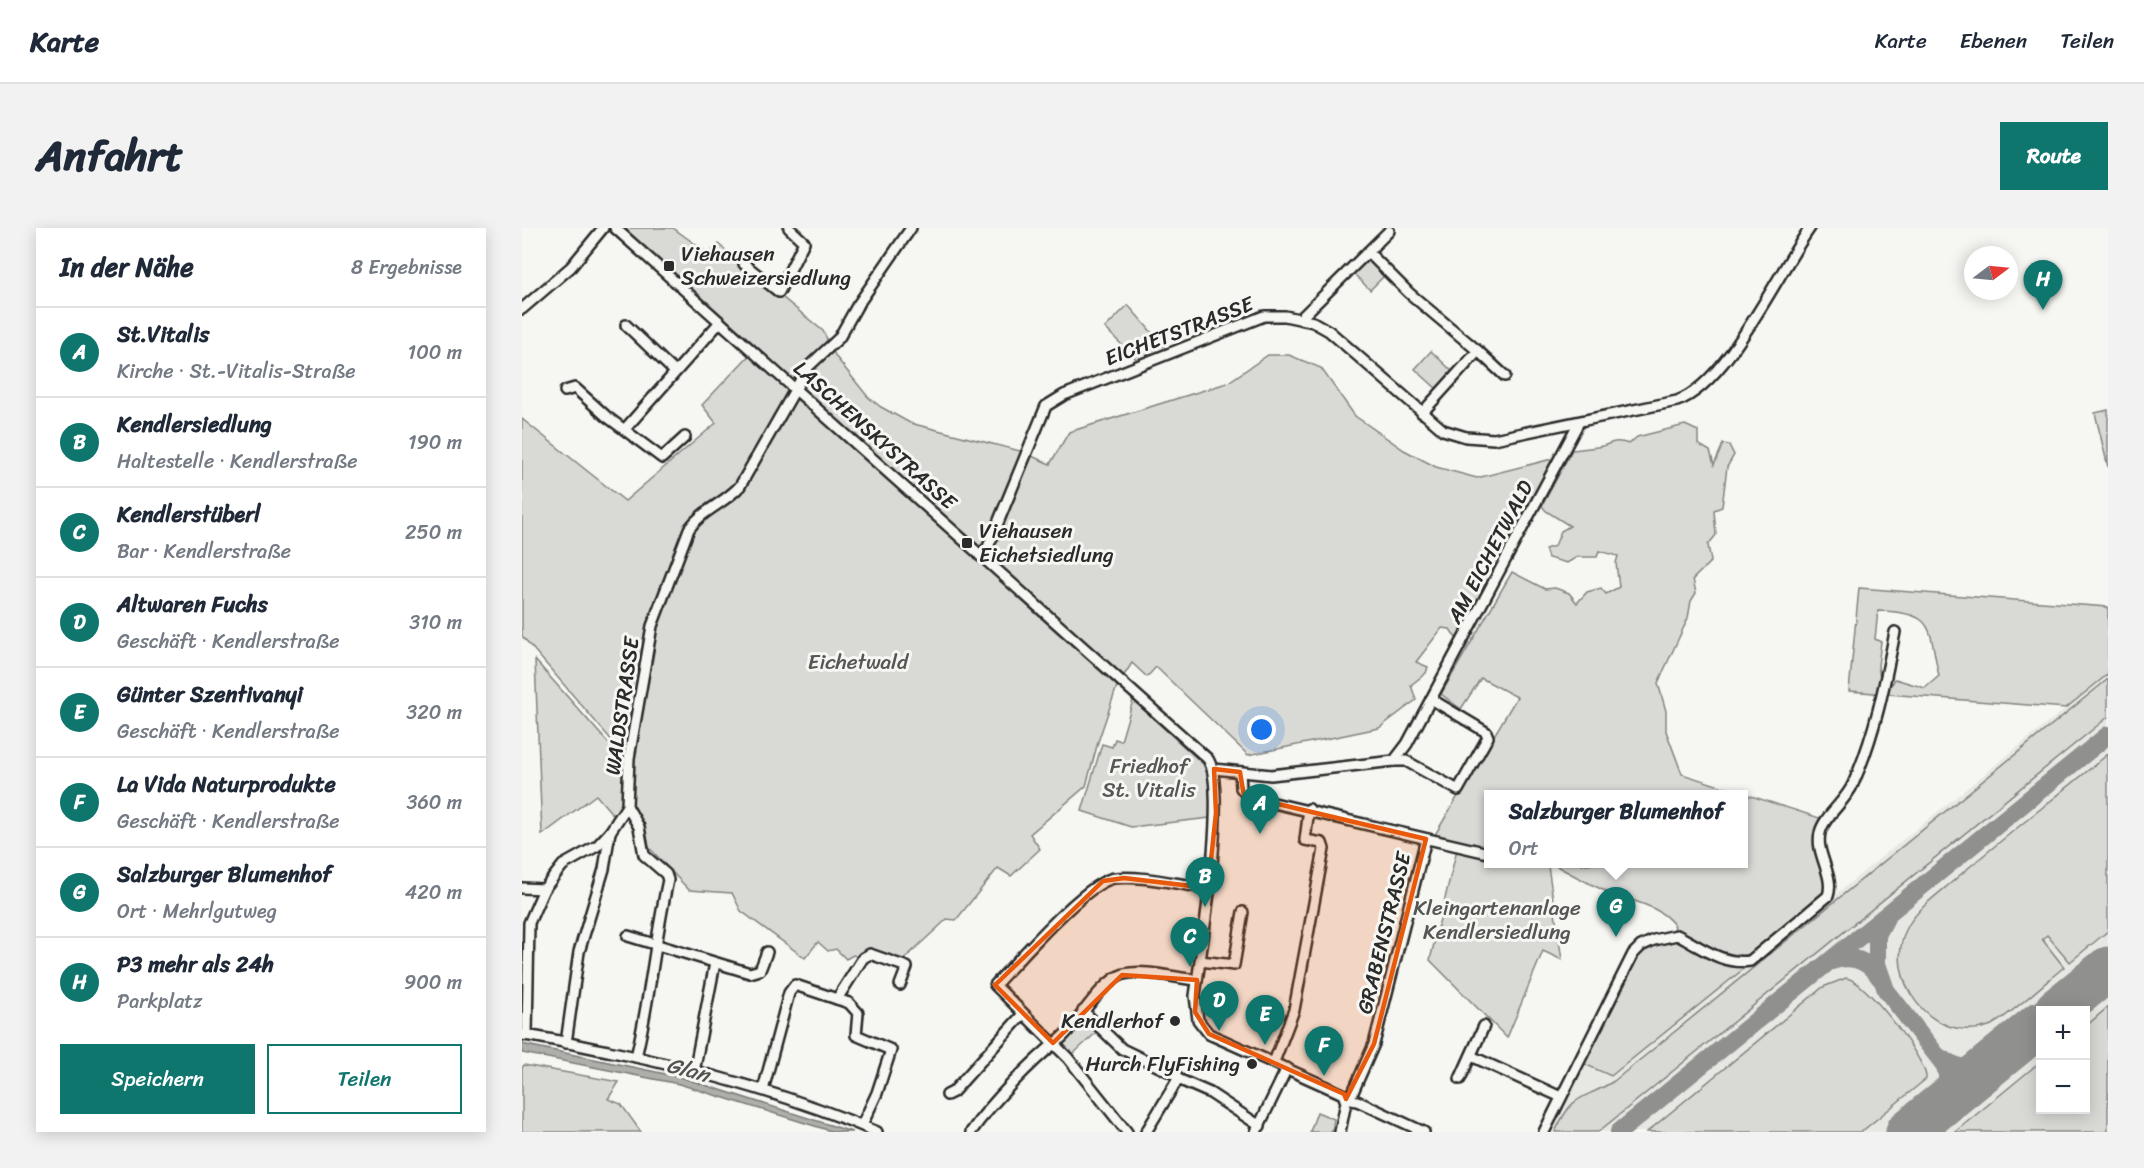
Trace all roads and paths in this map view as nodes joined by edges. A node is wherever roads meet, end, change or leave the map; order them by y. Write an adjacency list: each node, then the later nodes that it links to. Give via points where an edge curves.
1 (603, 228): 9 (street, via 572,267)
2 (615, 228): 11 (street, LASCHENSKYSTRASSE)
3 (789, 228): 8 (street, via 804,242 779,292)
4 (911, 228): 16 (street, WALDSTRASSE, via 839,338 808,367)
5 (1810, 228): 19 (street, EICHETSTRASSE, via 1712,378 1696,392 1667,403)
6 (1389, 231): 7 (street)
7 (1368, 252): 10 (street); 13 (street, via 1409,293)
8 (744, 264)
9 (522, 309)
10 (1301, 318): 18 (street, EICHETSTRASSE, via 1329,331); 22 (street, EICHETSTRASSE, via 1264,316 1064,395 1046,406 988,547)
11 (720, 322): 14 (street); 16 (street, LASCHENSKYSTRASSE)
12 (626, 325): 14 (street)
13 (1478, 351): 15 (street); 18 (street)
14 (675, 372): 20 (street)
15 (1504, 376)
16 (795, 387): 22 (street, LASCHENSKYSTRASSE); 28 (street, WALDSTRASSE, via 740,486 694,522 673,567 652,626 629,758)
17 (565, 391): 20 (street, via 575,388)
18 (1422, 413): 19 (street, EICHETSTRASSE, via 1443,430 1494,439)
19 (1579, 422): 24 (street, AM EICHETWALD)
20 (625, 429): 21 (street, via 662,458)
21 (685, 437)
22 (980, 556): 26 (street, LASCHENSKYSTRASSE, via 1199,751)
23 (1895, 632): 60 (street, via 1871,739 1845,800 1820,831 1830,883 1828,896 1750,961 1715,956 1677,935 1641,946 1633,954)
24 (1431, 699): 25 (street, AM EICHETWALD); 25 (street, via 1486,732 1488,737 1458,790 1406,761)
25 (1394, 761): 27 (street, via 1271,775)
26 (1214, 769): 27 (street); 34 (street, via 1216,813)
27 (1240, 772): 29 (street, via 1241,788 1247,796)
28 (627, 806): 30 (street, WALDSTRASSE); 38 (street, via 639,827 644,855 668,880)
29 (1309, 810): 31 (street); 53 (street, via 1305,840 1322,843 1324,849 1294,1010)
30 (610, 832): 35 (street, WALDSTRASSE, via 597,846 563,865); 49 (street, via 604,869 580,948)
31 (1426, 839): 32 (street); 61 (street, GRABENSTRASSE, via 1374,1044 1353,1092)
32 (1484, 853)
33 (522, 888): 35 (street)
34 (1208, 888): 40 (street); 46 (street, via 1124,878 1103,881 1030,946 995,985)
35 (544, 889): 48 (street, WALDSTRASSE, via 528,928)
36 (1243, 912): 40 (street, via 1234,965)
37 (628, 936): 38 (street)
38 (654, 943): 41 (street); 52 (street, via 650,994)
39 (767, 952): 41 (street, via 760,970 754,974)
40 (1200, 961): 42 (street)
41 (715, 963): 55 (street)
42 (1197, 980): 45 (street, via 1122,975); 53 (street, via 1195,1012 1203,1029)
43 (900, 985): 44 (street, via 907,967 870,954 863,958)
44 (837, 999): 58 (street, via 795,985 789,993); 62 (street, via 856,1007 856,1035 891,1050)
45 (1083, 1011): 50 (street); 56 (street, via 1122,1049)
46 (1023, 1014): 50 (street); 59 (street)
47 (1484, 1026): 51 (street)
48 (525, 1035): 49 (street)
49 (566, 1043): 52 (street)
50 (1053, 1043): 65 (street); 66 (street, via 1087,1079)
51 (1471, 1056): 57 (street); 60 (street)
52 (636, 1057): 55 (street)
53 (1274, 1062): 54 (street)
54 (1287, 1068): 61 (street); 63 (street)
55 (694, 1072): 58 (street)
56 (1178, 1079): 63 (street, via 1210,1094); 67 (street)
57 (1460, 1079)
58 (763, 1090): 62 (street)
59 (947, 1095)
60 (1561, 1097): 70 (street)
61 (1346, 1099): 68 (street); 69 (street)
62 (862, 1125): 64 (street)
63 (1258, 1129)
64 (877, 1132)
65 (971, 1132)
66 (1127, 1132)
67 (1146, 1132)
68 (1340, 1132)
69 (1424, 1132)
70 (1544, 1132)

